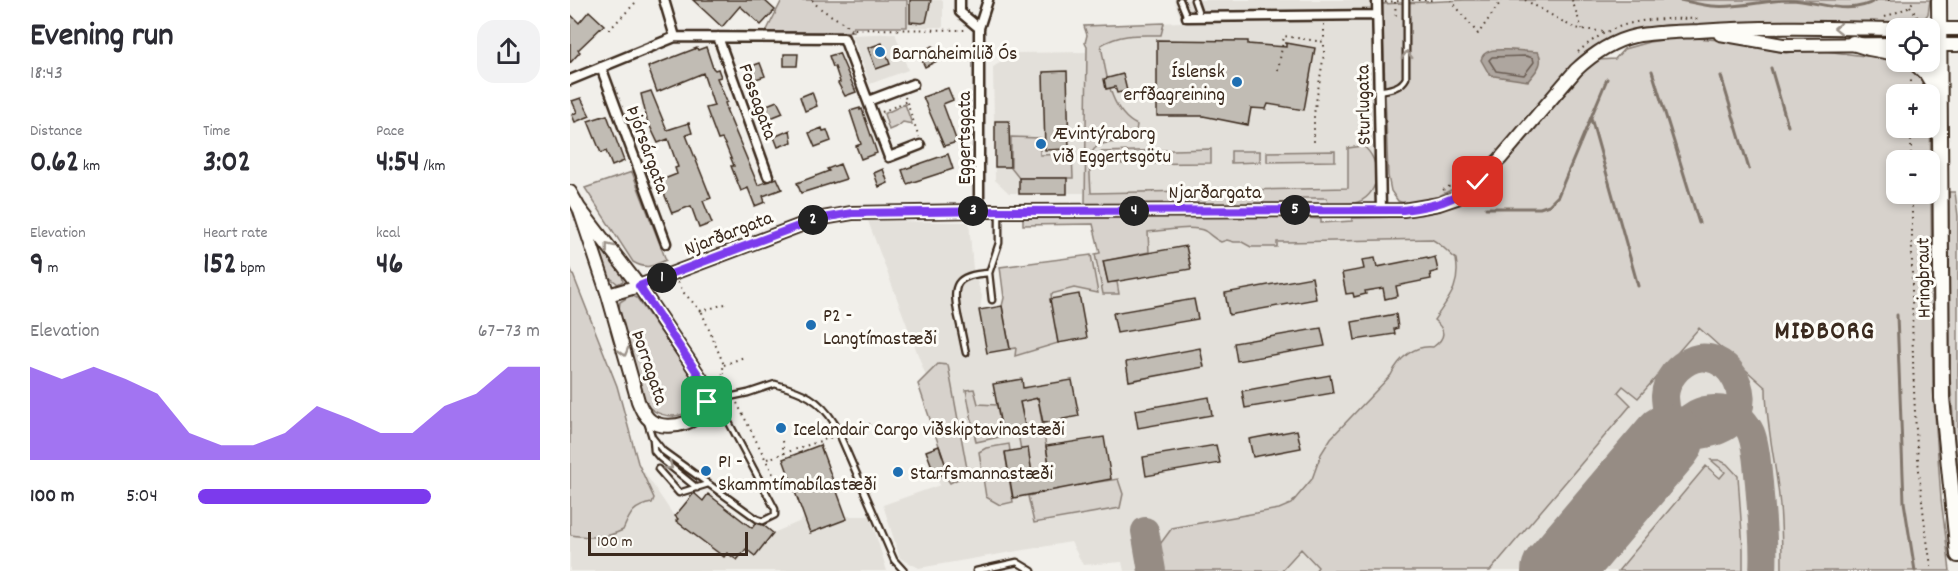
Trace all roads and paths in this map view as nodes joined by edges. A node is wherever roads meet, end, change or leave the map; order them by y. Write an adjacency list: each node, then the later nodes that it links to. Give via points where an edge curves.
1 (638, 0): 32 (path)
2 (664, 0): 35 (street)
3 (812, 0): 28 (path)
4 (960, 0): 27 (street, via 960,12)
5 (988, 0): 27 (street, Eggertsgata)
6 (1180, 0): 21 (lane)
7 (1194, 0): 22 (lane)
8 (1377, 0): 19 (street, Sturlugata)
9 (1406, 0): 51 (lane, one-way to 9, via 1397,86 1406,78)
10 (1451, 0): 11 (path, via 1478,34)
11 (1502, 0)
12 (1525, 0): 29 (path)
13 (1572, 0): 29 (path)
14 (1882, 0): 15 (path)
15 (1892, 0)
16 (1915, 0): 24 (path, via 1910,6)
17 (1939, 0): 25 (main road, Hringbraut)
18 (1395, 1): 23 (path)
19 (1377, 15): 20 (street); 51 (street, Sturlugata)
20 (1323, 16): 22 (street); 38 (path)
21 (1187, 17): 22 (street)
22 (1200, 17)
23 (1396, 18)
24 (1921, 18)
25 (1932, 18)
26 (1940, 27): 31 (main road)
27 (979, 28): 65 (street, Eggertsgata)
28 (851, 29): 33 (path); 37 (path)
29 (1582, 29): 44 (path, via 1606,32)
30 (1886, 29): 34 (main road, Njarðargata, one-way to 34, via 1749,27)
31 (1958, 29)
32 (609, 30)
33 (969, 30)
34 (1695, 31): 39 (main road, Njarðargata, via 1783,45); 64 (main road, Njarðargata, via 1633,37 1605,48 1576,70 1500,159 1466,191 1424,208)
35 (675, 37): 36 (street); 45 (street)
36 (718, 37): 37 (street); 58 (street, Fossagata)
37 (844, 38): 52 (street)
38 (1324, 42): 46 (path, via 1284,36); 56 (path)
39 (1853, 43): 40 (main road, Njarðargata); 43 (main road)
40 (1886, 44)
41 (1940, 45): 42 (main road)
42 (1958, 45)
43 (1886, 51)
44 (1575, 55)
45 (601, 67): 48 (street); 67 (street, Þjórsárgata)
46 (1278, 70)
47 (1922, 72): 50 (main road)
48 (570, 80)
49 (913, 84): 52 (street); 53 (path, via 916,92 905,96)
50 (1932, 84)
51 (1378, 92): 64 (street, Sturlugata)
52 (868, 101): 54 (street)
53 (906, 101): 54 (path); 57 (path)
54 (873, 116): 57 (street, via 889,157)
55 (1939, 138): 91 (main road, Hringbraut, via 1942,398)
56 (1314, 143)
57 (920, 145)
58 (768, 176)
59 (1462, 179): 61 (path)
60 (570, 192): 63 (main road, Þorragata)
61 (1436, 193)
62 (1911, 204): 95 (path, via 1913,382)
63 (579, 208): 70 (main road, Þorragata, one-way to 63); 71 (main road, Þorragata)
64 (1381, 210): 66 (main road, Njarðargata)
65 (979, 211): 66 (main road, Njarðargata); 70 (main road, Njarðargata, via 852,213 817,219)
66 (999, 211): 68 (lane, via 999,243)
67 (666, 243)
68 (988, 273): 72 (lane); 75 (lane, via 963,278 955,292)
69 (678, 281): 74 (path)
70 (639, 286): 71 (main road, Njarðargata); 79 (main road, Þorragata)
71 (608, 295): 80 (main road, Þorragata, one-way to 80)
72 (992, 300)
73 (724, 304): 74 (path)
74 (702, 312): 77 (path)
75 (966, 353)
76 (744, 357): 77 (path)
77 (724, 365): 78 (path, via 722,372)
78 (734, 396): 79 (lane); 82 (lane, via 775,384 790,388 820,404); 86 (path)
79 (712, 401): 80 (main road, Þorragata, via 685,423 661,426); 90 (lane)
80 (645, 416): 83 (lane)
81 (870, 424): 82 (path)
82 (839, 434): 85 (path); 92 (lane, via 894,560)
83 (652, 437): 88 (lane, via 663,451); 89 (lane, one-way to 89, via 654,451 660,458)
84 (782, 441): 85 (path)
85 (784, 454): 86 (path)
86 (766, 459): 90 (path, via 775,478)
87 (658, 469): 89 (lane, via 679,493)
88 (708, 484): 89 (lane); 90 (lane, via 761,521 776,513)
89 (697, 488)
90 (767, 494)
91 (1958, 555)
92 (904, 571)
93 (976, 571): 94 (lane, via 1017,561)
94 (1032, 571)
95 (1932, 571)

